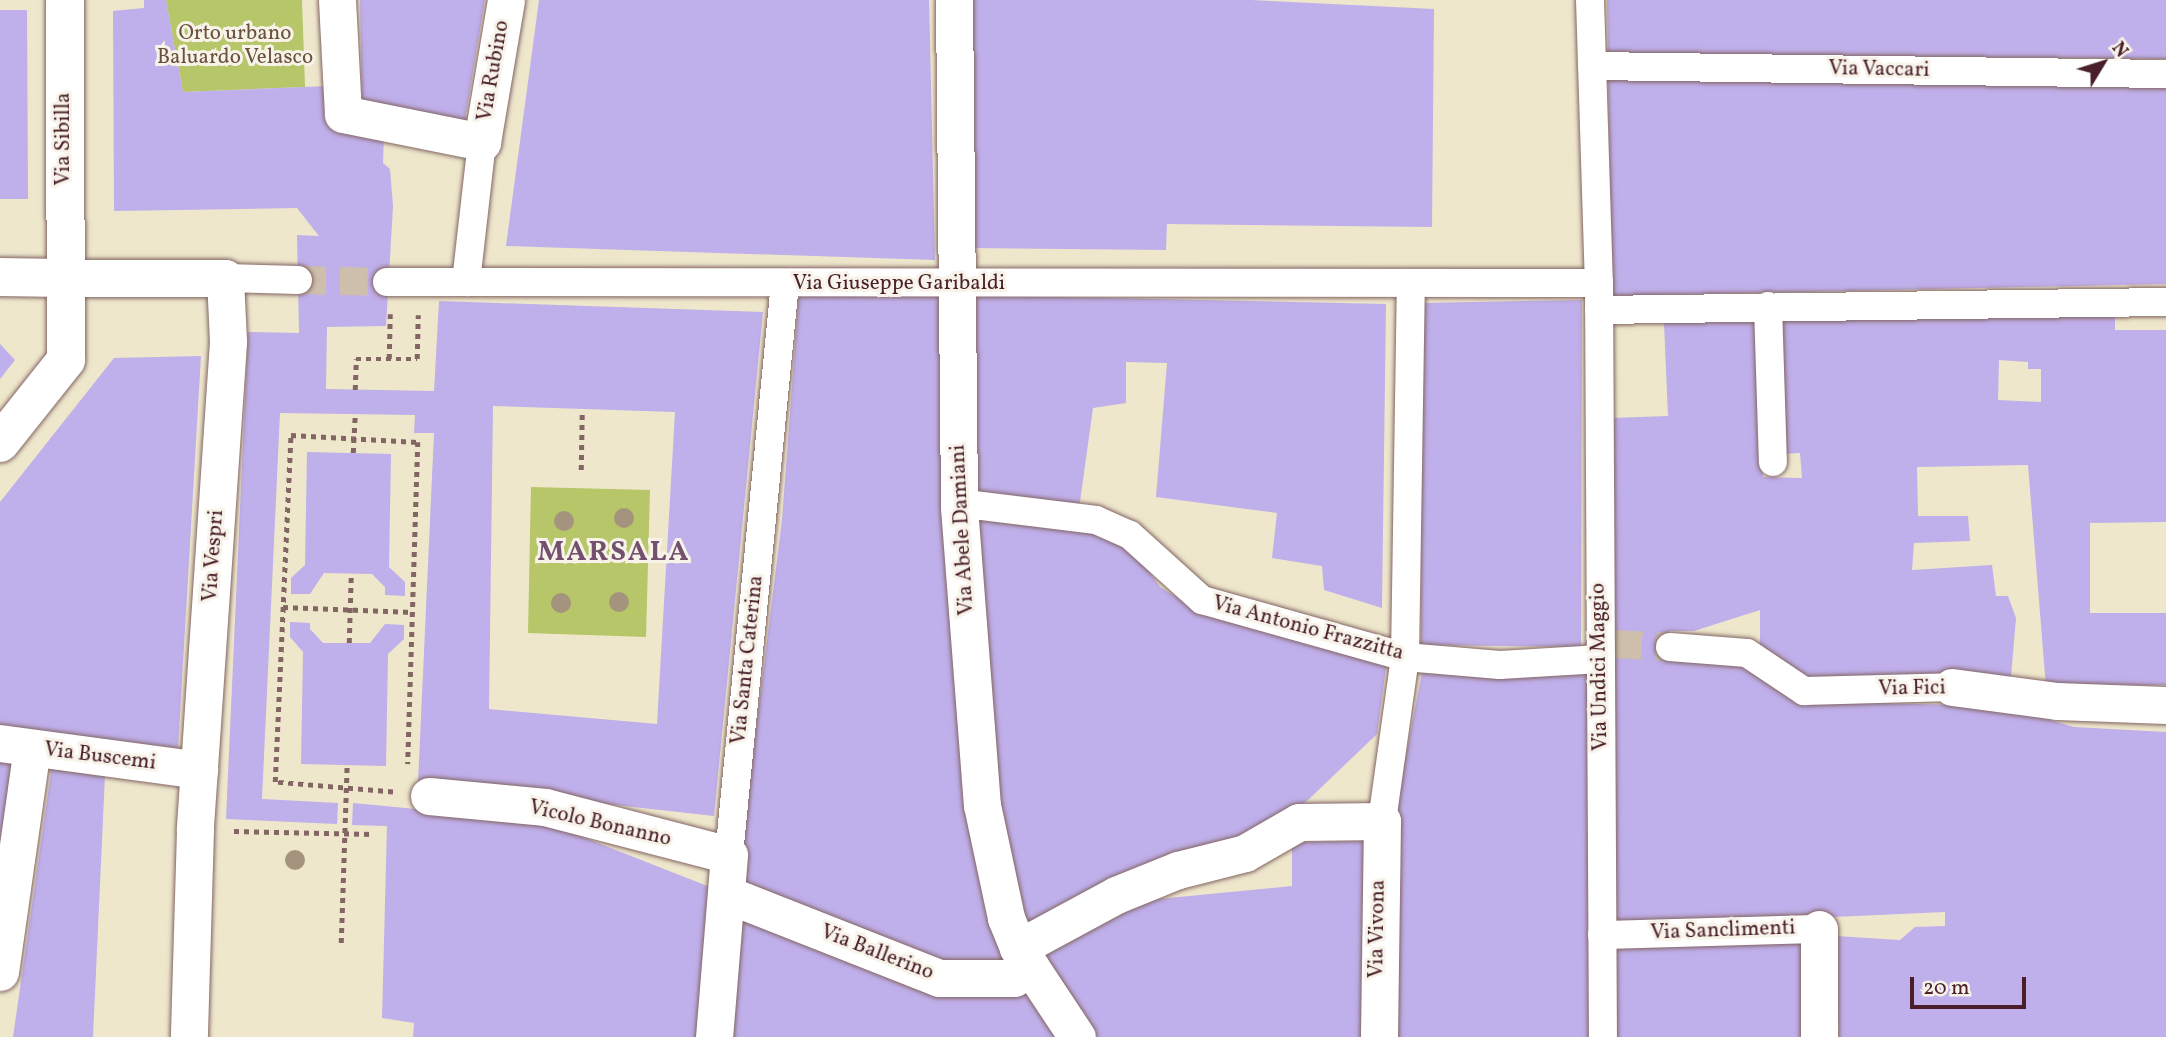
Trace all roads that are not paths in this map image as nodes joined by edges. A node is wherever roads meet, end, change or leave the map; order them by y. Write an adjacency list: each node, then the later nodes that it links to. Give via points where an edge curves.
1 (65, 0): 10 (street, Via Sibilla)
2 (337, 0): 8 (street, via 343,114)
3 (506, 0): 8 (street, Via Rubino)
4 (954, 0): 16 (street, Via Abele Damiani)
5 (1590, 0): 6 (street, Via Undici Maggio)
6 (1592, 66): 7 (street, Via Vaccari); 18 (street, Via Undici Maggio)
7 (2166, 74)
8 (482, 142): 14 (street)
9 (0, 277): 10 (street)
10 (62, 278): 11 (street); 21 (street, Via Sibilla, via 66,360)
11 (225, 278): 12 (street); 30 (street, Via Vespri, via 228,342)
12 (298, 280)
13 (387, 282): 14 (street, Via Giuseppe Garibaldi)
14 (466, 282): 15 (street, Via Giuseppe Garibaldi)
15 (785, 283): 16 (street, Via Giuseppe Garibaldi); 33 (street, Via Santa Caterina)
16 (957, 284): 17 (street, Via Giuseppe Garibaldi); 23 (street, Via Abele Damiani)
17 (1411, 285): 18 (street, Via Giuseppe Garibaldi); 26 (street)
18 (1599, 297): 20 (street, Via Giuseppe Garibaldi); 25 (street, Via Undici Maggio)
19 (2166, 302): 20 (street, Via Giuseppe Garibaldi)
20 (1768, 306): 22 (street)
21 (0, 443)
22 (1773, 462)
23 (959, 507): 26 (street, Via Antonio Frazzitta, via 998,507 1096,520 1130,536 1202,600); 37 (street, Via Abele Damiani, via 982,806 1006,918)
24 (1670, 647): 27 (street, Via Fici, via 1747,653 1804,691)
25 (1604, 649): 26 (street, Via Antonio Frazzitta, via 1500,665); 36 (street, Via Undici Maggio)
26 (1405, 657): 32 (street)
27 (1952, 687): 28 (street, Via Fici, via 2057,701)
28 (2166, 705)
29 (16, 746): 30 (street, Via Buscemi); 38 (street)
30 (199, 770): 39 (street, Via Vespri)
31 (414, 789): 33 (street, Vicolo Bonanno, via 545,807)
32 (1382, 821): 37 (street, Via Ballerino, via 1299,822 1245,853 1178,870 1116,895); 42 (street, Via Vivona)
33 (729, 855): 34 (street, Via Santa Caterina)
34 (726, 894): 37 (street, Via Ballerino, via 939,978 1014,978); 40 (street, Via Santa Caterina)
35 (1819, 929): 36 (street, Via Sanclimenti); 44 (street, Via Sanclimenti)
36 (1602, 934): 43 (street, Via Undici Maggio)
37 (1025, 957): 41 (street, Via Abele Damiani)
38 (0, 972)
39 (189, 1037)
40 (714, 1037)
41 (1077, 1037)
42 (1378, 1037)
43 (1603, 1037)
44 (1819, 1037)

